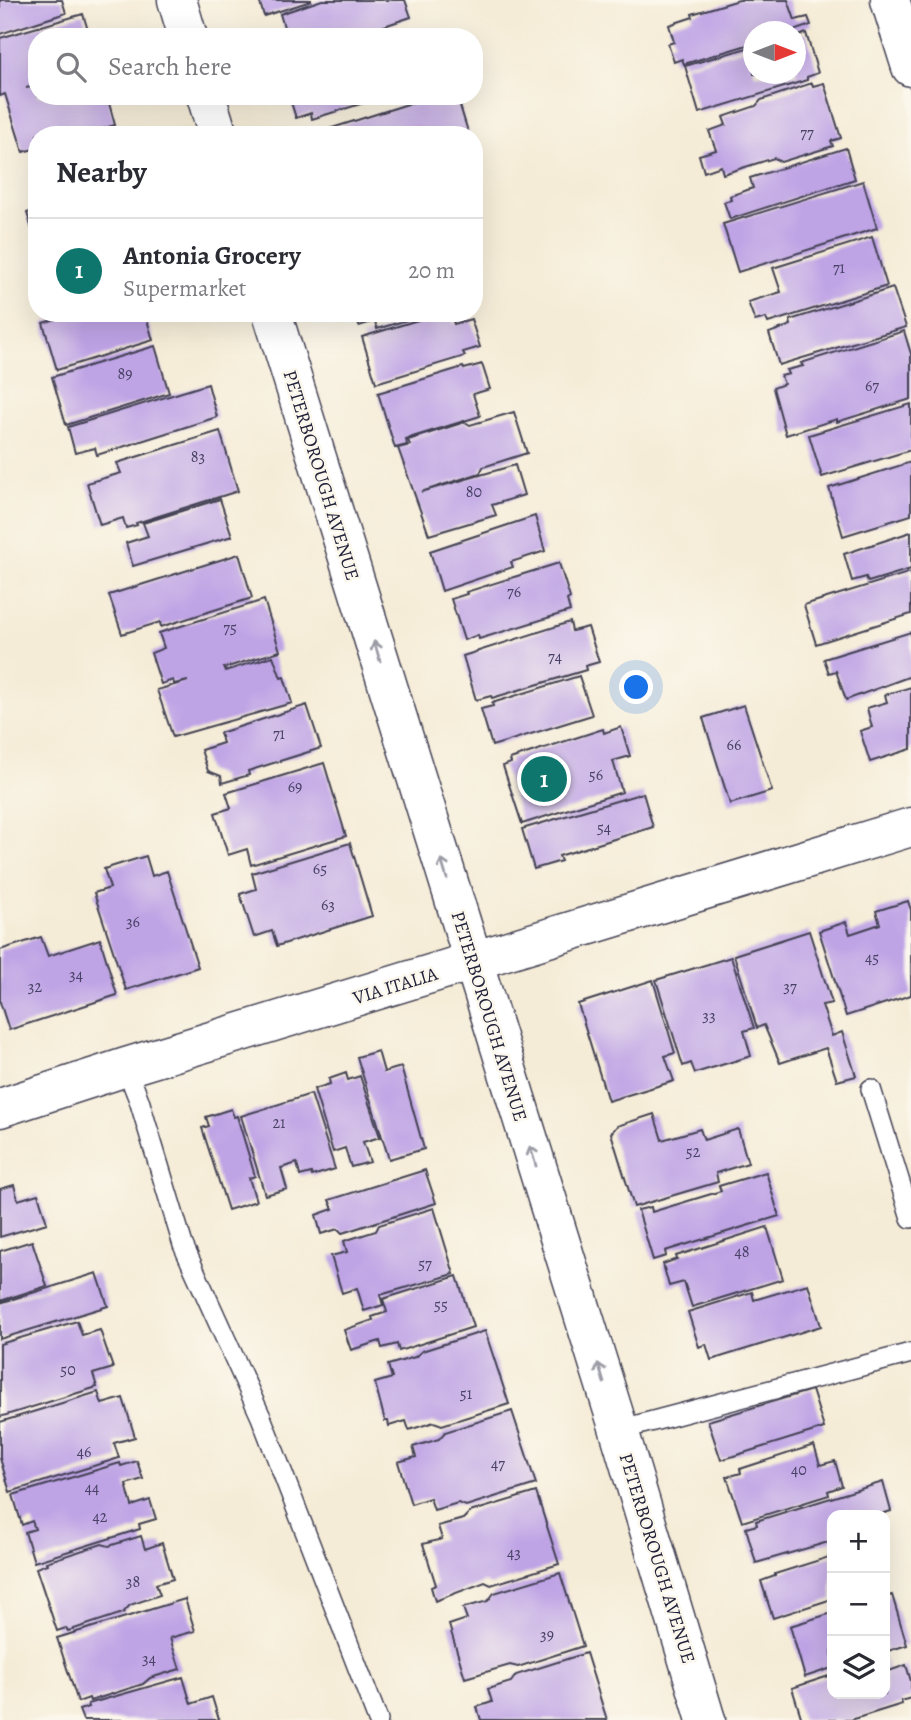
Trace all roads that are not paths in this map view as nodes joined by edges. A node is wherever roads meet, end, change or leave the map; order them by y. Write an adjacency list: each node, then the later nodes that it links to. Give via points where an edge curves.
1 (177, 0): 3 (street)
2 (890, 0): 4 (street)
3 (185, 28)
4 (911, 67)
5 (209, 105): 6 (street)
6 (215, 126)
7 (275, 322): 9 (street, PETERBOROUGH AVENUE, one-way to 7)
8 (911, 827): 9 (street, VIA ITALIA)
9 (472, 961): 10 (street, VIA ITALIA); 15 (street, PETERBOROUGH AVENUE, one-way to 9)
10 (126, 1067): 12 (street, VIA ITALIA); 16 (lane, via 183,1245 261,1417)
11 (871, 1088): 13 (lane)
12 (0, 1108)
13 (911, 1218)
14 (911, 1353): 15 (lane)
15 (619, 1430): 17 (street, PETERBOROUGH AVENUE)
16 (378, 1720)
17 (706, 1720)

